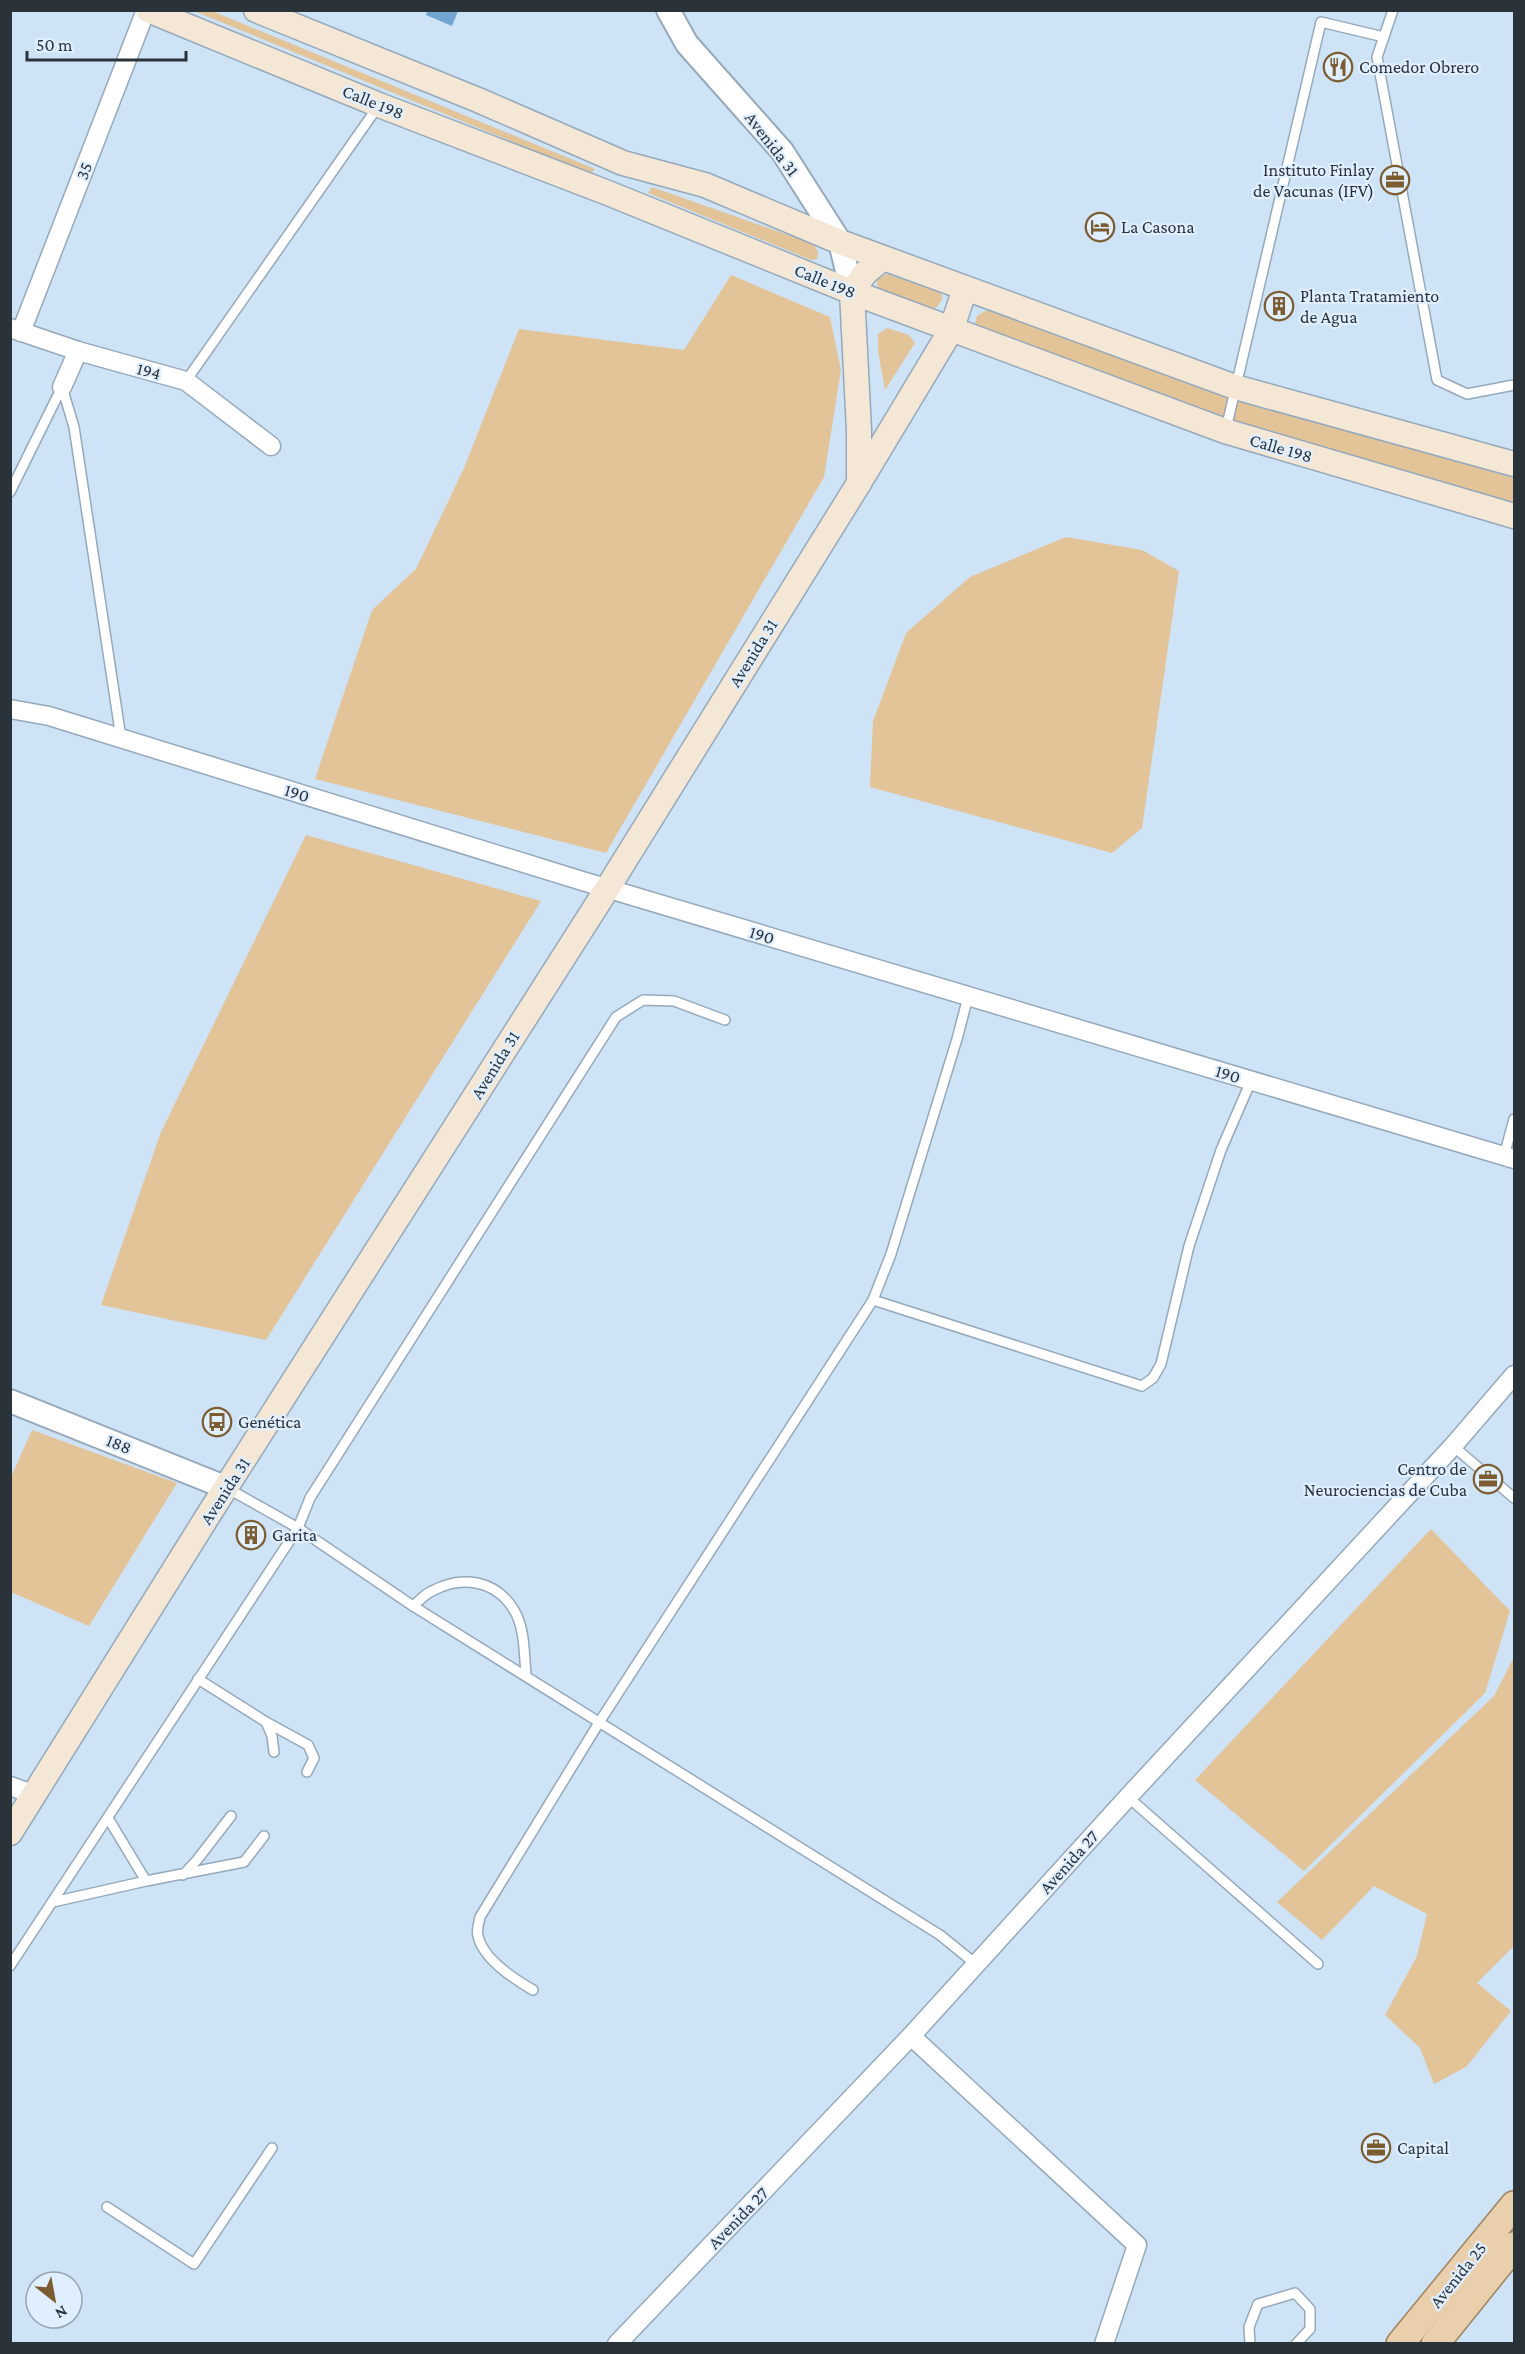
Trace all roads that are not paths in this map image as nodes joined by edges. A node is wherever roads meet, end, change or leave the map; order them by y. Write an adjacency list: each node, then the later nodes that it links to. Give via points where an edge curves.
1 (147, 10): 7 (main road, Calle 198); 14 (street, 35)
2 (256, 10): 5 (main road)
3 (669, 10): 10 (street, Avenida 31, via 687,44 782,151)
4 (1393, 10): 6 (lane)
5 (281, 15): 8 (main road)
6 (1384, 37): 18 (lane, via 1377,57 1437,380 1467,394); 20 (lane, via 1321,22)
7 (379, 105): 9 (main road, Calle 198); 17 (lane)
8 (623, 163): 9 (main road); 10 (main road, via 705,185)
9 (608, 193): 13 (main road, Calle 198)
10 (840, 242): 11 (main road); 13 (street, Avenida 31)
11 (883, 258): 12 (main road); 13 (main road, via 865,273)
12 (965, 289): 15 (main road, Avenida 31); 20 (main road)
13 (852, 292): 15 (main road, Calle 198); 24 (main road)
14 (16, 330): 16 (street, 194)
15 (951, 330): 21 (main road, Calle 198); 24 (main road, Avenida 31)
16 (78, 351): 17 (street, 194); 19 (street)
17 (186, 381): 22 (street, 194)
18 (1515, 385)
19 (63, 387): 25 (lane); 28 (lane, via 74,427)
20 (1234, 387): 21 (lane); 23 (main road)
21 (1225, 432): 26 (main road, Calle 198)
22 (271, 446)
23 (1515, 464)
24 (859, 483): 29 (main road, Avenida 31)
25 (10, 492)
26 (1515, 516)
27 (10, 709): 28 (street, 190, via 49,716)
28 (121, 738): 29 (street, 190)
29 (607, 889): 30 (street, 190); 39 (main road, Avenida 31)
30 (968, 997): 32 (street, 190); 35 (lane, via 895,1242)
31 (725, 1020): 41 (lane, via 674,1001 643,1000 616,1017 310,1498)
32 (1251, 1081): 34 (street, 190); 35 (lane, via 1221,1150 1189,1246 1161,1364 1153,1378 1142,1386)
33 (1515, 1119): 34 (lane)
34 (1509, 1158)
35 (873, 1300): 45 (lane)
36 (1515, 1375): 38 (street, Avenida 27)
37 (10, 1401): 39 (street, 188)
38 (1453, 1446): 40 (lane); 51 (street, Avenida 27)
39 (227, 1488): 41 (lane); 50 (main road, Avenida 31)
40 (1515, 1498)
41 (298, 1528): 42 (lane); 44 (lane)
42 (413, 1606): 43 (lane); 43 (lane, via 432,1591 462,1582 481,1582 502,1595 515,1611)
43 (526, 1674): 45 (lane)
44 (198, 1679): 46 (lane); 53 (lane)
45 (600, 1721): 60 (lane, via 940,1935); 62 (lane, via 480,1917 480,1944 506,1974)
46 (266, 1722): 47 (lane); 48 (lane, via 308,1745 314,1758)
47 (274, 1752)
48 (307, 1772)
49 (10, 1786): 50 (street)
50 (35, 1796): 54 (main road, Avenida 31)
51 (1128, 1797): 59 (lane); 60 (street, Avenida 27)
52 (231, 1816): 56 (lane)
53 (108, 1818): 57 (lane); 58 (lane)
54 (10, 1833)
55 (264, 1836): 56 (lane, via 244,1862)
56 (183, 1875): 57 (lane)
57 (146, 1881): 58 (lane)
58 (53, 1902): 61 (lane)
59 (1318, 1964)
60 (977, 1965): 63 (street, Avenida 27)
61 (10, 1966)
62 (533, 1990)
63 (912, 2036): 68 (street, Avenida 27); 69 (street, via 1137,2246)
64 (272, 2148): 66 (lane, via 194,2264)
65 (1515, 2205): 72 (main road, Avenida 25)
66 (107, 2207)
67 (1515, 2246): 73 (main road, Avenida 25)
68 (618, 2343)
69 (1104, 2343)
70 (1250, 2343): 71 (lane, via 1249,2327 1258,2304 1295,2293 1310,2308 1310,2329)
71 (1296, 2343)
72 (1400, 2343)
73 (1435, 2343)

